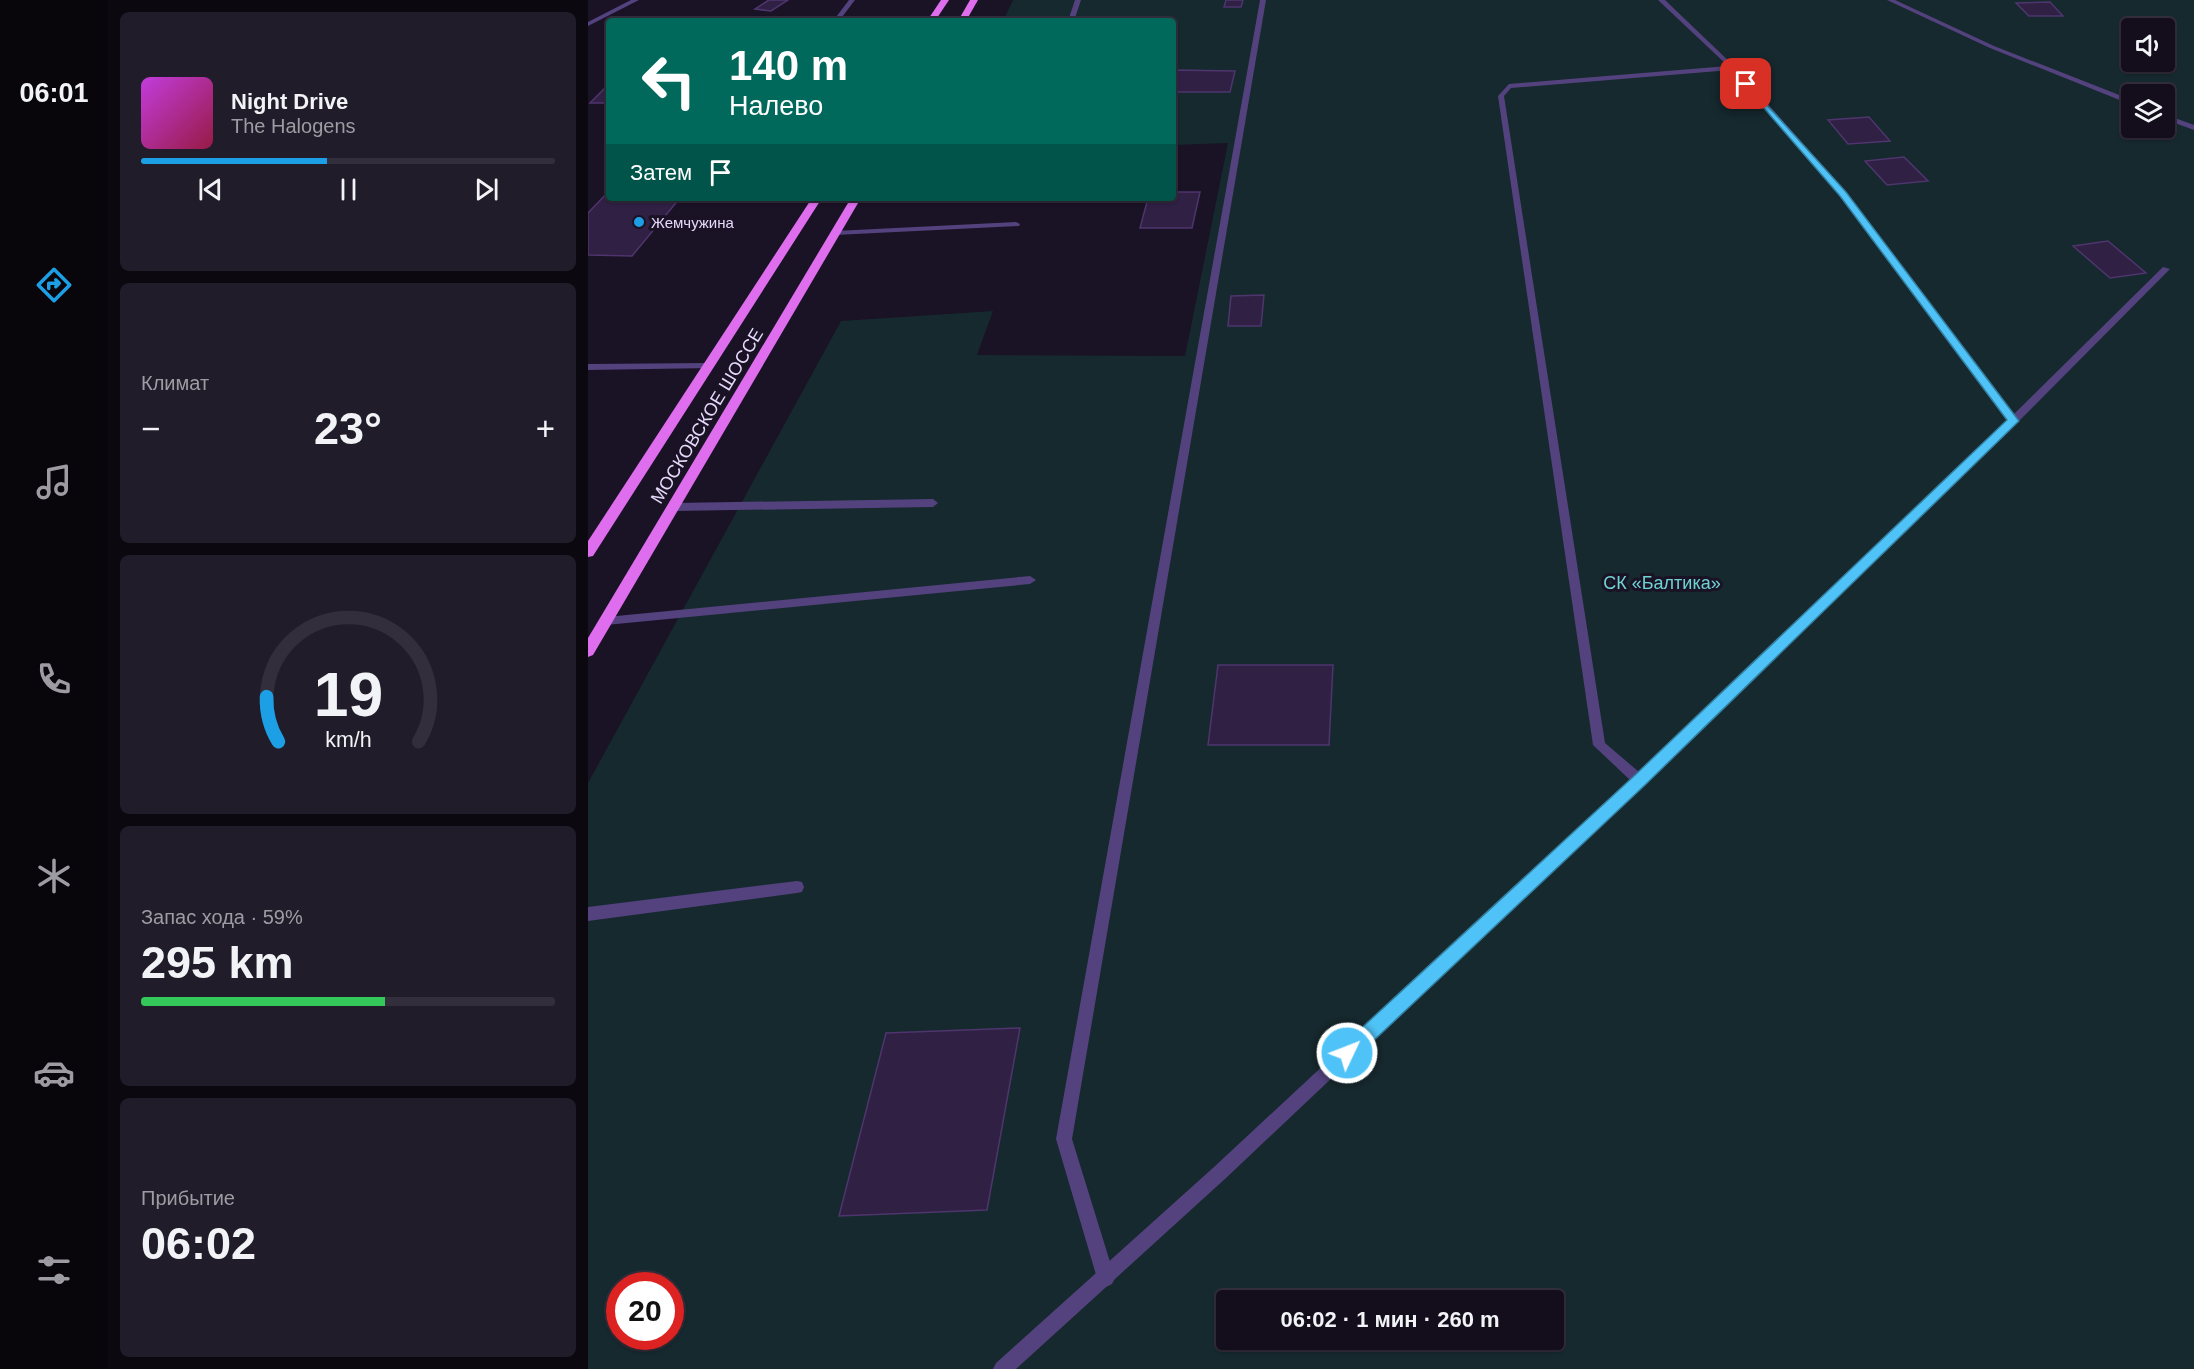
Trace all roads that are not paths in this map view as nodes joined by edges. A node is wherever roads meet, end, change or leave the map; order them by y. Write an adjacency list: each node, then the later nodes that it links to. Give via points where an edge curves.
1 (636, 0): 13 (street)
2 (852, 0): 9 (street)
3 (945, 0): 10 (main road)
4 (974, 0): 11 (main road)
5 (1078, 0): 12 (street)
6 (1263, 0): 35 (street, via 1064,1139)
7 (1661, 0): 14 (street)
8 (1890, 0): 15 (street, via 1992,47)
9 (838, 18)
10 (933, 18)
11 (964, 18)
12 (1072, 18)
13 (588, 24)
14 (1732, 68): 25 (street, via 1843,194); 32 (street, via 1509,86 1501,96 1599,745)
15 (2121, 99)
16 (2175, 120): 17 (street)
17 (2194, 128)
18 (815, 201): 23 (main road, МОСКОВСКОЕ ШОССЕ)
19 (854, 201): 21 (main road, МОСКОВСКОЕ ШОССЕ)
20 (1016, 224): 21 (street)
21 (835, 233): 27 (main road, МОСКОВСКОЕ ШОССЕ)
22 (2166, 270): 25 (street)
23 (709, 366): 24 (street); 28 (main road, МОСКОВСКОЕ ШОССЕ)
24 (588, 367)
25 (2014, 421): 32 (street)
26 (933, 503): 27 (street)
27 (674, 507): 30 (main road, МОСКОВСКОЕ ШОССЕ)
28 (588, 552)
29 (1030, 580): 30 (street)
30 (606, 621): 31 (main road, МОСКОВСКОЕ ШОССЕ)
31 (588, 651)
32 (1640, 780): 35 (street)
33 (797, 887): 34 (street)
34 (588, 914)
35 (1106, 1278): 36 (street)
36 (1002, 1369)

